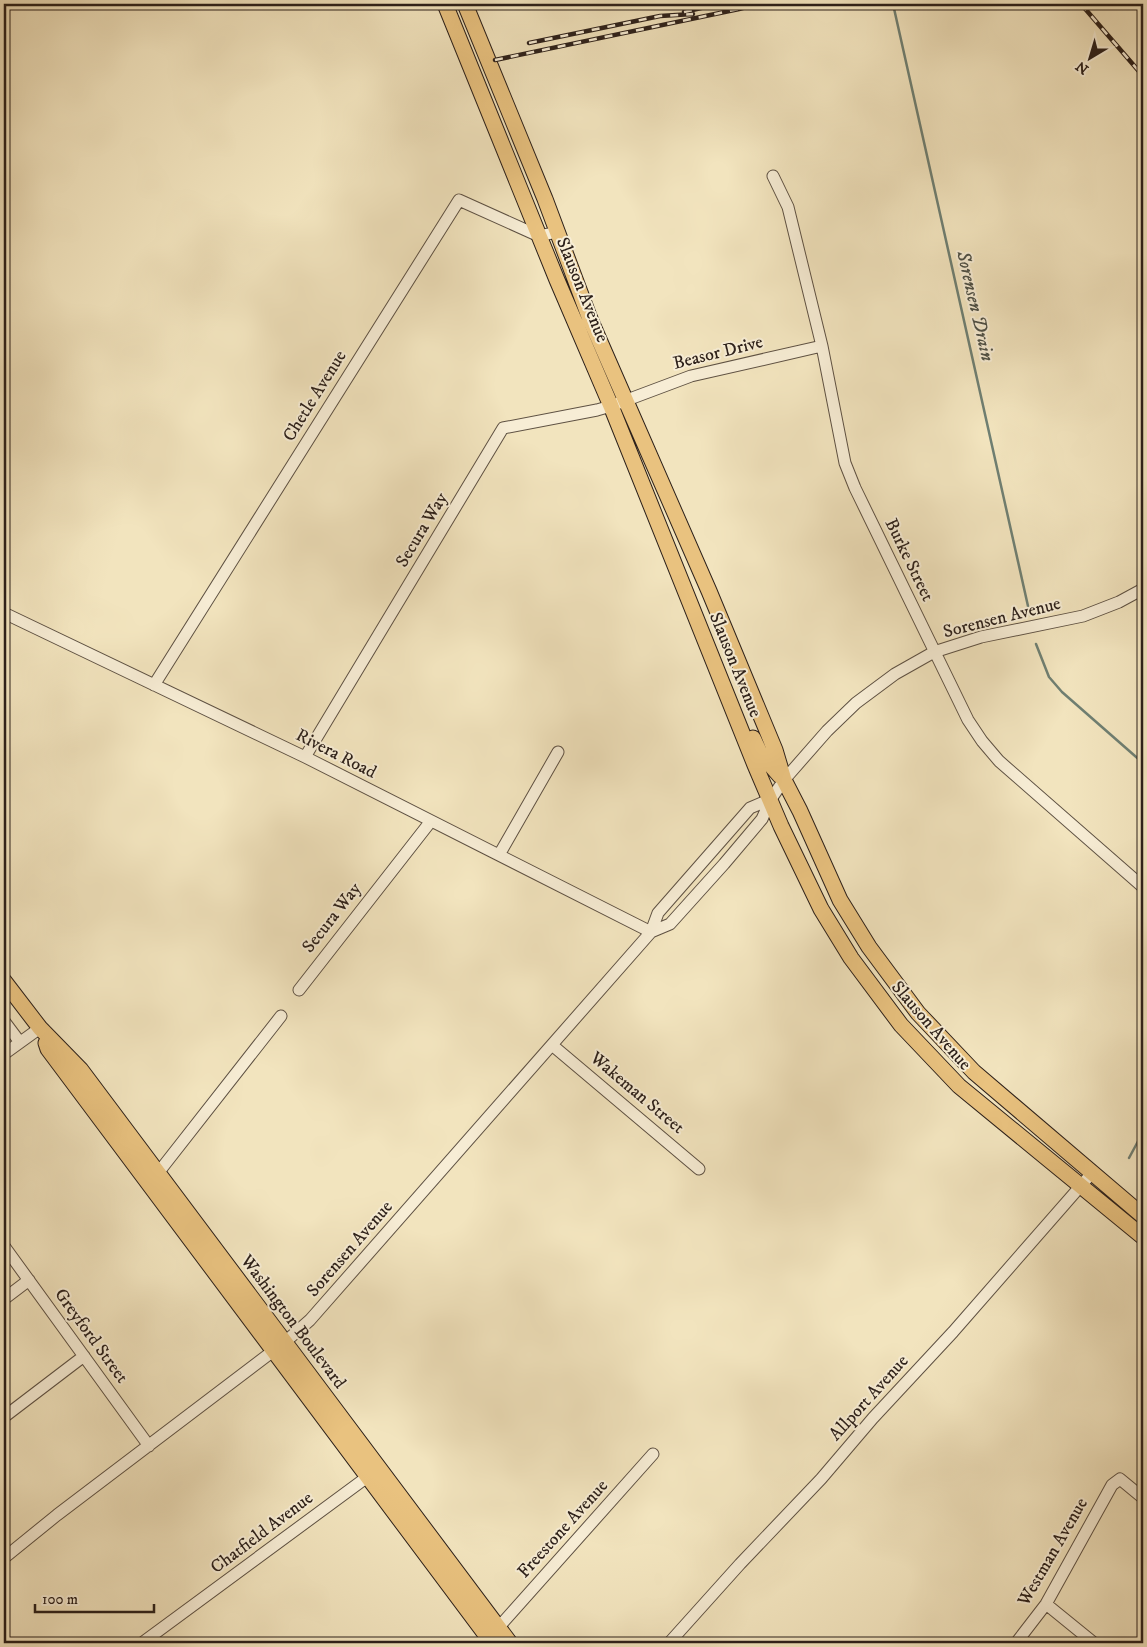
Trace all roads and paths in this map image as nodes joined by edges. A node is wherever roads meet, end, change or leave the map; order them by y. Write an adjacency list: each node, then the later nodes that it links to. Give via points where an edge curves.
1 (445, 4): 5 (main road, Slauson Avenue)
2 (465, 4): 4 (main road, Slauson Avenue)
3 (773, 176): 6 (street, Burke Street, via 788,207)
4 (557, 232): 5 (street); 7 (main road, Slauson Avenue, via 590,319)
5 (539, 236): 8 (main road, Slauson Avenue); 12 (street, Chetle Avenue, via 459,200)
6 (822, 346): 7 (street, Beasor Drive, via 691,376); 11 (street, Burke Street, via 845,463)
7 (626, 400): 8 (street, Secura Way); 16 (main road, Slauson Avenue, via 739,662)
8 (611, 406): 13 (main road, Slauson Avenue); 15 (street, Secura Way, via 503,428)
9 (1143, 589): 11 (street, Sorensen Avenue, via 1083,616 981,638)
10 (4, 613): 12 (street, Rivera Road)
11 (934, 652): 16 (street, Sorensen Avenue, via 895,674 856,703); 20 (street, Burke Street, via 968,720 999,761)
12 (154, 685): 15 (street, Rivera Road)
13 (730, 702): 16 (main road, via 737,705 760,753); 17 (main road, Slauson Avenue)
14 (558, 752): 19 (street)
15 (305, 757): 18 (street, Rivera Road)
16 (784, 780): 17 (street, Sorensen Avenue); 21 (main road, Slauson Avenue)
17 (771, 799): 21 (main road, via 797,821 824,881); 22 (street, Sorensen Avenue, via 762,819 670,924); 22 (street, Sorensen Avenue, via 750,808 658,912); 33 (main road, Slauson Avenue, via 821,909 851,958 901,1025 959,1086)
18 (430, 821): 19 (street, Rivera Road); 24 (street, Secura Way)
19 (499, 855): 22 (street, Rivera Road)
20 (1143, 887)
21 (835, 889): 33 (main road, Slauson Avenue, via 869,947 918,1013 974,1072)
22 (651, 932): 29 (street, Sorensen Avenue)
23 (4, 981): 27 (main road, Washington Boulevard)
24 (298, 990)
25 (281, 1016): 32 (street)
26 (4, 1021): 28 (street)
27 (40, 1028): 28 (street); 32 (main road, Washington Boulevard, via 81,1070); 39 (main road, Washington Boulevard, via 48,1049)
28 (19, 1041): 30 (street)
29 (552, 1045): 31 (street, Wakeman Street); 39 (street, Sorensen Avenue, via 325,1304)
30 (4, 1054)
31 (699, 1169)
32 (158, 1173): 39 (main road, Washington Boulevard)
33 (1087, 1179): 34 (main road, Slauson Avenue); 35 (main road, Slauson Avenue); 52 (street, Allport Avenue, via 953,1332)
34 (1143, 1216)
35 (1143, 1237)
36 (4, 1246): 37 (street, Greyford Street)
37 (29, 1280): 38 (street); 40 (street, Greyford Street)
38 (4, 1299)
39 (279, 1346): 42 (street, Sorensen Avenue); 44 (main road, Washington Boulevard)
40 (84, 1356): 41 (street); 42 (street, Greyford Street)
41 (4, 1416)
42 (149, 1446): 46 (street, Sorensen Avenue)
43 (654, 1454): 48 (street, Freestone Avenue)
44 (373, 1472): 48 (main road, Washington Boulevard); 49 (street, Chatfield Avenue); 50 (main road, Washington Boulevard)
45 (1143, 1498): 47 (street, Westman Avenue, via 1120,1479 1112,1485)
46 (4, 1558)
47 (1046, 1604): 53 (street, Westman Avenue); 54 (street)
48 (498, 1628): 51 (main road, Washington Boulevard)
49 (142, 1643)
50 (492, 1643)
51 (510, 1643)
52 (669, 1643)
53 (1016, 1643)
54 (1094, 1643)

